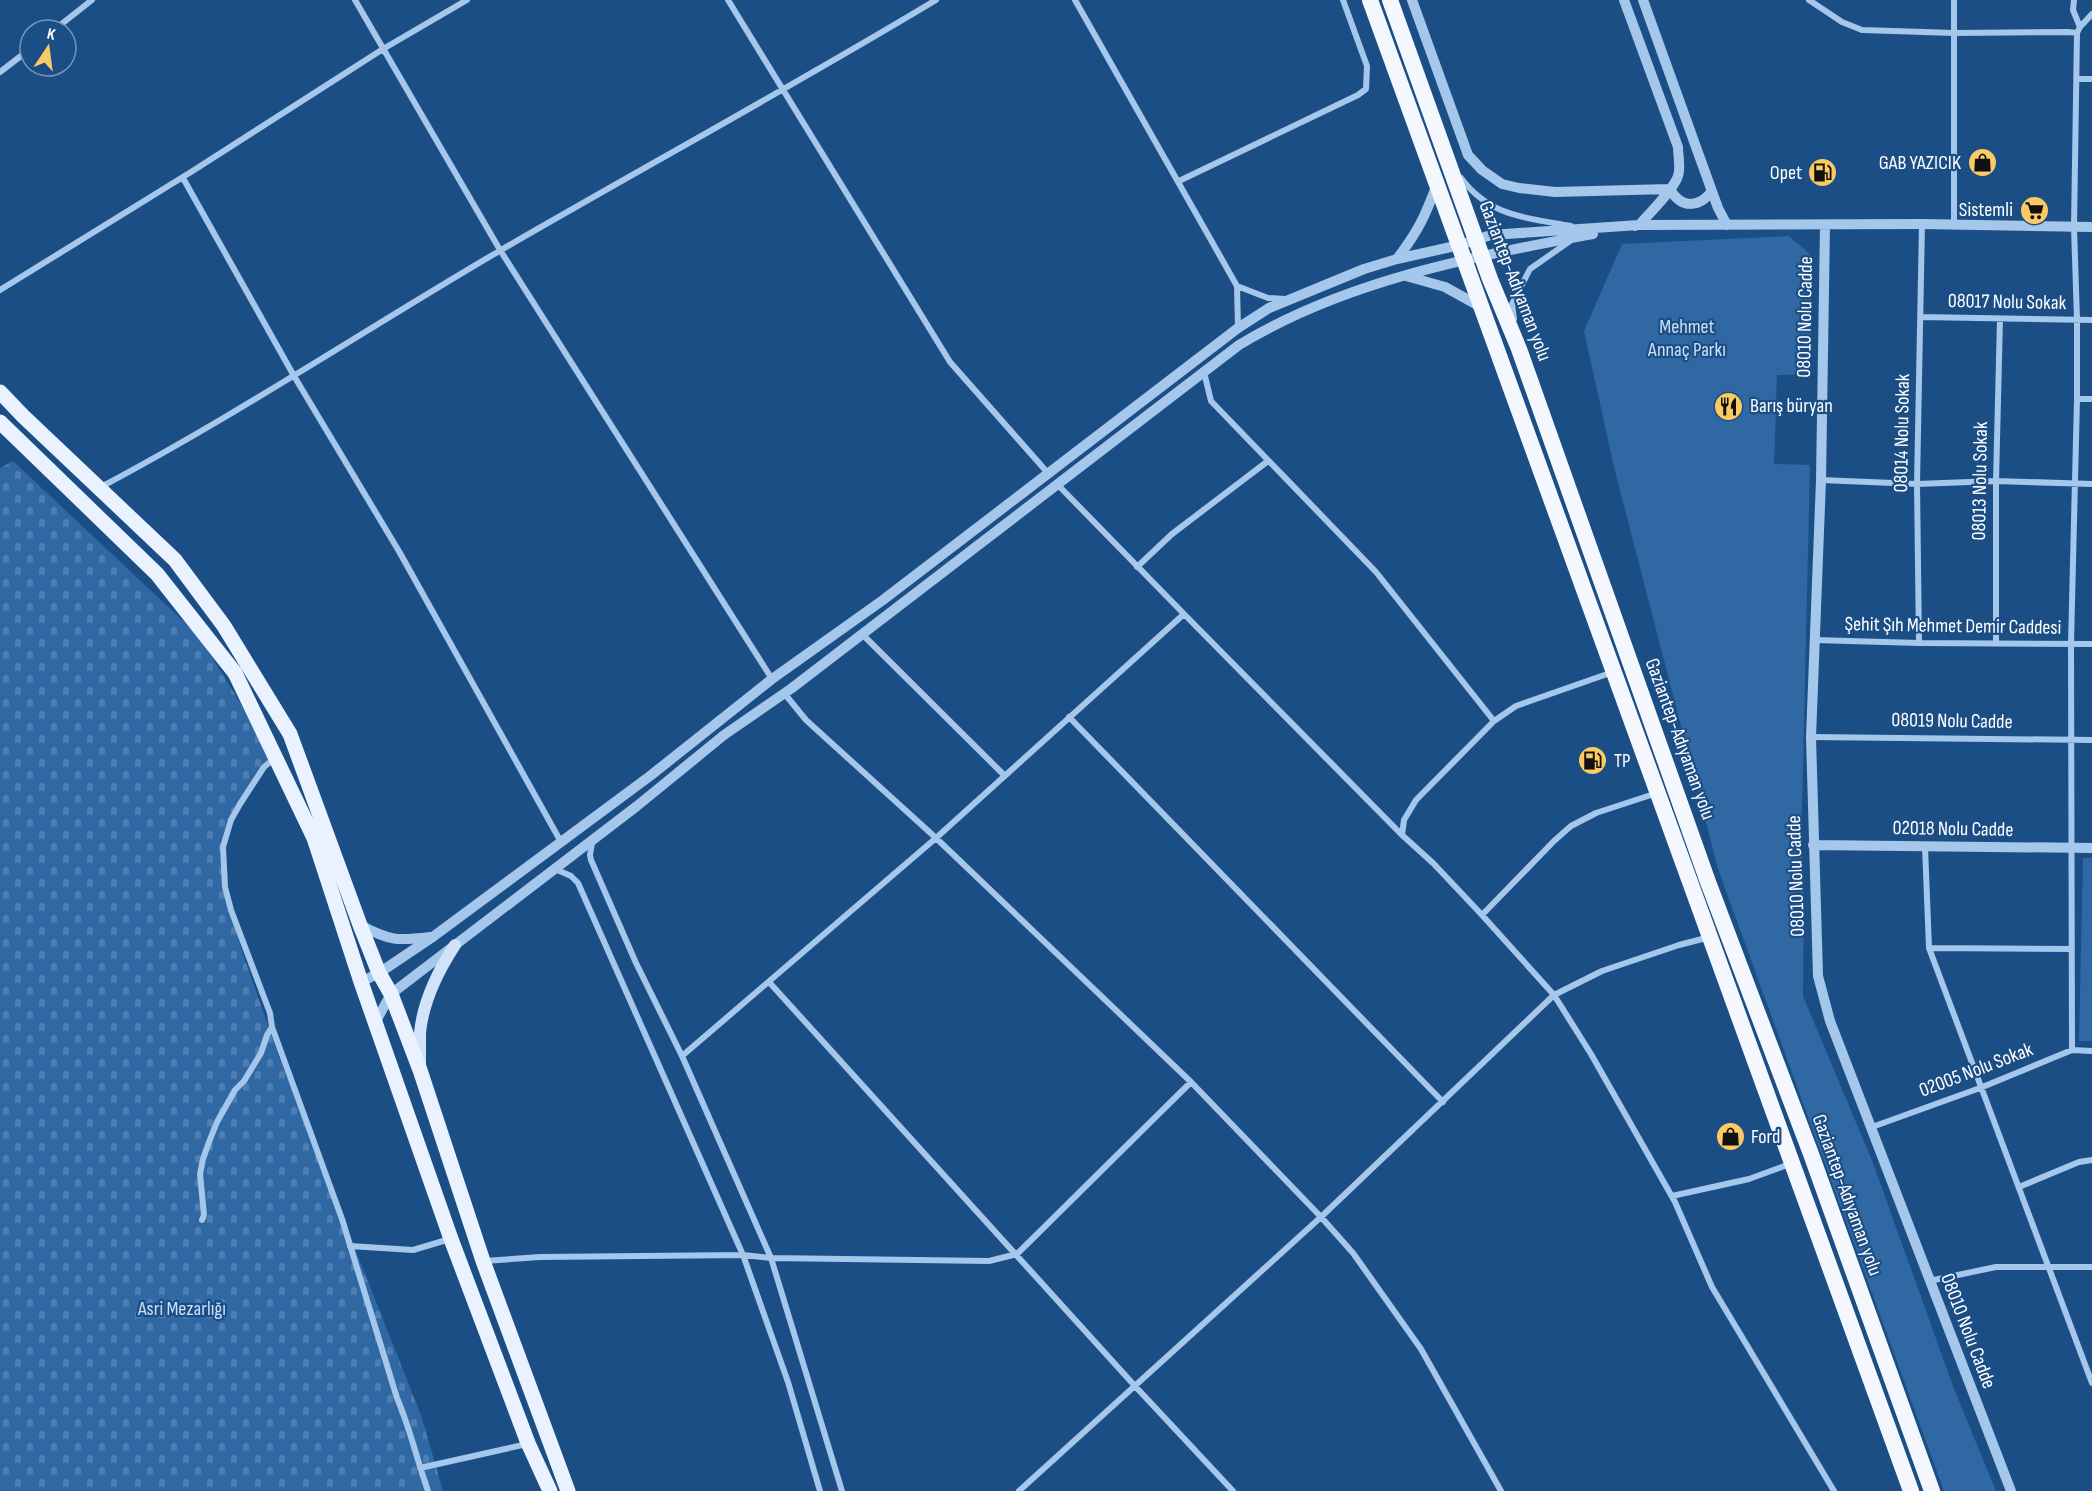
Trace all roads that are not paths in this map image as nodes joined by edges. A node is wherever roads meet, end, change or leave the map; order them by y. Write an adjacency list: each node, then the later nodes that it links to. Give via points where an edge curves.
1 (92, 0): 17 (street)
2 (355, 0): 20 (street)
3 (467, 0): 20 (street)
4 (728, 0): 25 (street)
5 (936, 0): 25 (street)
6 (1075, 0): 28 (street)
7 (1343, 0): 28 (street, via 1366,66 1366,89)
8 (1370, 0): 29 (highway, Gaziantep-Adıyaman yolu)
9 (1390, 0): 26 (highway, Gaziantep-Adıyaman yolu)
10 (1412, 0): 30 (street, via 1468,155 1482,170 1502,184 1555,192)
11 (1624, 0): 30 (street, via 1678,147 1678,177)
12 (1643, 0): 31 (street)
13 (1809, 0): 19 (street, via 1862,30)
14 (1954, 0): 19 (street)
15 (2074, 0): 18 (street)
16 (2092, 14): 18 (street)
17 (69, 18)
18 (2078, 30): 19 (street); 24 (street)
19 (1954, 33): 36 (street)
20 (383, 49): 27 (street); 41 (street)
21 (18, 58): 22 (street)
22 (0, 72)
23 (2092, 79): 24 (street)
24 (2077, 80): 37 (street)
25 (783, 90): 41 (street); 62 (street, via 951,362)
26 (1448, 161): 39 (street, via 1470,191 1489,206 1529,220); 42 (highway, Gaziantep-Adıyaman yolu)
27 (183, 178): 46 (street); 56 (street)
28 (1179, 181): 45 (street)
29 (1437, 183): 42 (highway, Gaziantep-Adıyaman yolu); 43 (street, via 1425,218)
30 (1670, 189): 31 (street, via 1678,199 1698,204); 33 (street)
31 (1712, 191): 34 (street)
32 (1922, 224): 35 (street); 36 (street); 49 (street, 08014 Nolu Sokak)
33 (1639, 225): 34 (street); 39 (street); 40 (street)
34 (1727, 225): 35 (street)
35 (1825, 225): 63 (street, 08010 Nolu Cadde)
36 (1954, 225): 37 (street)
37 (2074, 226): 38 (street); 51 (street)
38 (2092, 227)
39 (1586, 229): 42 (street, via 1491,235)
40 (1576, 237): 42 (street); 54 (street, via 1530,269 1520,284 1512,304)
41 (500, 250): 56 (street); 79 (street)
42 (1471, 250): 43 (street); 44 (street); 48 (highway, Gaziantep-Adıyaman yolu); 54 (highway, Gaziantep-Adıyaman yolu)
43 (1397, 259): 47 (street)
44 (1406, 276): 48 (street, via 1445,287); 55 (street, via 1326,300 1290,316 1239,345)
45 (1237, 286): 47 (street, via 1268,298); 53 (street)
46 (0, 290)
47 (1289, 300): 53 (street)
48 (1483, 308): 78 (highway, Gaziantep-Adıyaman yolu)
49 (1921, 317): 50 (street, 08017 Nolu Sokak); 65 (street, 08014 Nolu Sokak)
50 (2000, 319): 51 (street, 08017 Nolu Sokak); 64 (street, 08013 Nolu Sokak)
51 (2077, 320): 52 (street, 08017 Nolu Sokak); 58 (street)
52 (2092, 320)
53 (1238, 328): 62 (street)
54 (1519, 349): 149 (highway, Gaziantep-Adıyaman yolu, via 1708,882)
55 (1204, 372): 61 (street, via 1211,400); 66 (street)
56 (294, 376): 69 (street, via 177,447); 92 (street, via 400,553)
57 (0, 392): 69 (main road)
58 (2077, 399): 59 (street); 67 (street)
59 (2092, 399)
60 (0, 422): 86 (main road, via 157,574 235,673)
61 (1268, 461): 70 (street, via 1172,534); 82 (street, via 1376,572)
62 (1047, 472): 79 (street, via 883,600)
63 (1821, 480): 65 (street); 73 (street, 08010 Nolu Cadde)
64 (1996, 482): 65 (street); 67 (street); 75 (street, 08013 Nolu Sokak)
65 (1917, 483): 74 (street, 08014 Nolu Sokak)
66 (1057, 484): 70 (street); 72 (street)
67 (2074, 484): 68 (street); 76 (street)
68 (2092, 484)
69 (99, 488): 99 (main road, via 175,560 224,626 290,734)
70 (1137, 567): 71 (street)
71 (1184, 614): 81 (street); 89 (street)
72 (862, 634): 80 (street); 87 (street)
73 (1814, 640): 74 (street, Şehit Şıh Mehmet Demir Caddesi); 83 (street, 08010 Nolu Cadde)
74 (1919, 643): 75 (street, Şehit Şıh Mehmet Demir Caddesi)
75 (1996, 643): 76 (street, Şehit Şıh Mehmet Demir Caddesi)
76 (2070, 644): 77 (street, Şehit Şıh Mehmet Demir Caddesi); 84 (street)
77 (2092, 644)
78 (1614, 672): 82 (street, via 1516,706); 88 (highway, Gaziantep-Adıyaman yolu)
79 (772, 679): 92 (street)
80 (784, 692): 90 (street, via 806,720); 91 (street)
81 (1070, 717): 87 (street); 118 (street)
82 (1494, 721): 89 (street, via 1416,800 1404,820)
83 (1811, 736): 84 (street, 08019 Nolu Cadde); 93 (street, 08010 Nolu Cadde)
84 (2071, 739): 85 (street, 08019 Nolu Cadde); 95 (street)
85 (2092, 740)
86 (275, 758): 106 (main road, via 314,838); 111 (street, via 240,804 223,847 225,887)
87 (1005, 776): 90 (street)
88 (1658, 793): 98 (street, via 1596,813 1571,826); 101 (highway, Gaziantep-Adıyaman yolu)
89 (1402, 835): 98 (street)
90 (936, 838): 107 (street); 116 (street)
91 (594, 839): 97 (street); 114 (street, via 591,860)
92 (561, 842): 100 (street)
93 (1813, 845): 94 (street, 02018 Nolu Cadde); 119 (street, 08010 Nolu Cadde, via 1818,976 1830,1021)
94 (1925, 847): 95 (street, 02018 Nolu Cadde); 103 (street)
95 (2071, 848): 96 (street, 02018 Nolu Cadde); 104 (street)
96 (2092, 848)
97 (553, 869): 102 (street); 129 (street, via 578,883)
98 (1482, 915): 109 (street)
99 (360, 925): 100 (street, via 401,941); 105 (main road)
100 (434, 936): 105 (street)
101 (1710, 937): 109 (street, via 1602,971); 121 (highway, Gaziantep-Adıyaman yolu)
102 (455, 945): 108 (street); 115 (main road, via 430,991 420,1031)
103 (1929, 948): 104 (street); 117 (street)
104 (2072, 949): 112 (street)
105 (379, 973): 106 (street); 108 (main road)
106 (361, 982): 110 (main road)
107 (769, 982): 114 (street); 128 (street)
108 (391, 994): 110 (street); 115 (main road)
109 (1554, 995): 118 (street); 123 (street)
110 (376, 1021): 126 (main road)
111 (272, 1027): 125 (street, via 261,1053 234,1091 208,1142 200,1174); 127 (street)
112 (2072, 1050): 113 (street, 02005 Nolu Sokak); 117 (street, 02005 Nolu Sokak)
113 (2092, 1050)
114 (682, 1056): 130 (street)
115 (420, 1070): 131 (main road)
116 (1191, 1083): 124 (street); 128 (street)
117 (1980, 1088): 119 (street, 02005 Nolu Sokak); 122 (street)
118 (1443, 1102): 124 (street)
119 (1872, 1127): 134 (street, 08010 Nolu Cadde)
120 (2092, 1160): 122 (street)
121 (1792, 1163): 123 (street, via 1749,1179); 148 (highway, Gaziantep-Adıyaman yolu)
122 (2019, 1187): 132 (street)
123 (1672, 1196): 147 (street, via 1712,1287)
124 (1321, 1217): 136 (street); 146 (street, via 1353,1252 1421,1349)
125 (202, 1220)
126 (451, 1239): 127 (street, via 413,1250); 137 (main road)
127 (350, 1246): 138 (street)
128 (1017, 1254): 130 (street, via 989,1261); 136 (street)
129 (743, 1255): 130 (street); 131 (street); 142 (street, via 788,1382)
130 (771, 1258): 143 (street)
131 (483, 1261): 141 (main road)
132 (2050, 1267): 133 (street); 134 (street, via 1996,1267); 135 (street)
133 (2092, 1267)
134 (1929, 1281): 150 (street, 08010 Nolu Cadde)
135 (2092, 1383)
136 (1134, 1385): 144 (street); 145 (street)
137 (528, 1443): 138 (street); 140 (main road)
138 (420, 1468): 139 (street)
139 (428, 1491)
140 (550, 1491)
141 (568, 1491)
142 (820, 1491)
143 (842, 1491)
144 (1019, 1491)
145 (1233, 1491)
146 (1501, 1491)
147 (1834, 1491)
148 (1911, 1491)
149 (1932, 1491)
150 (2011, 1491)

